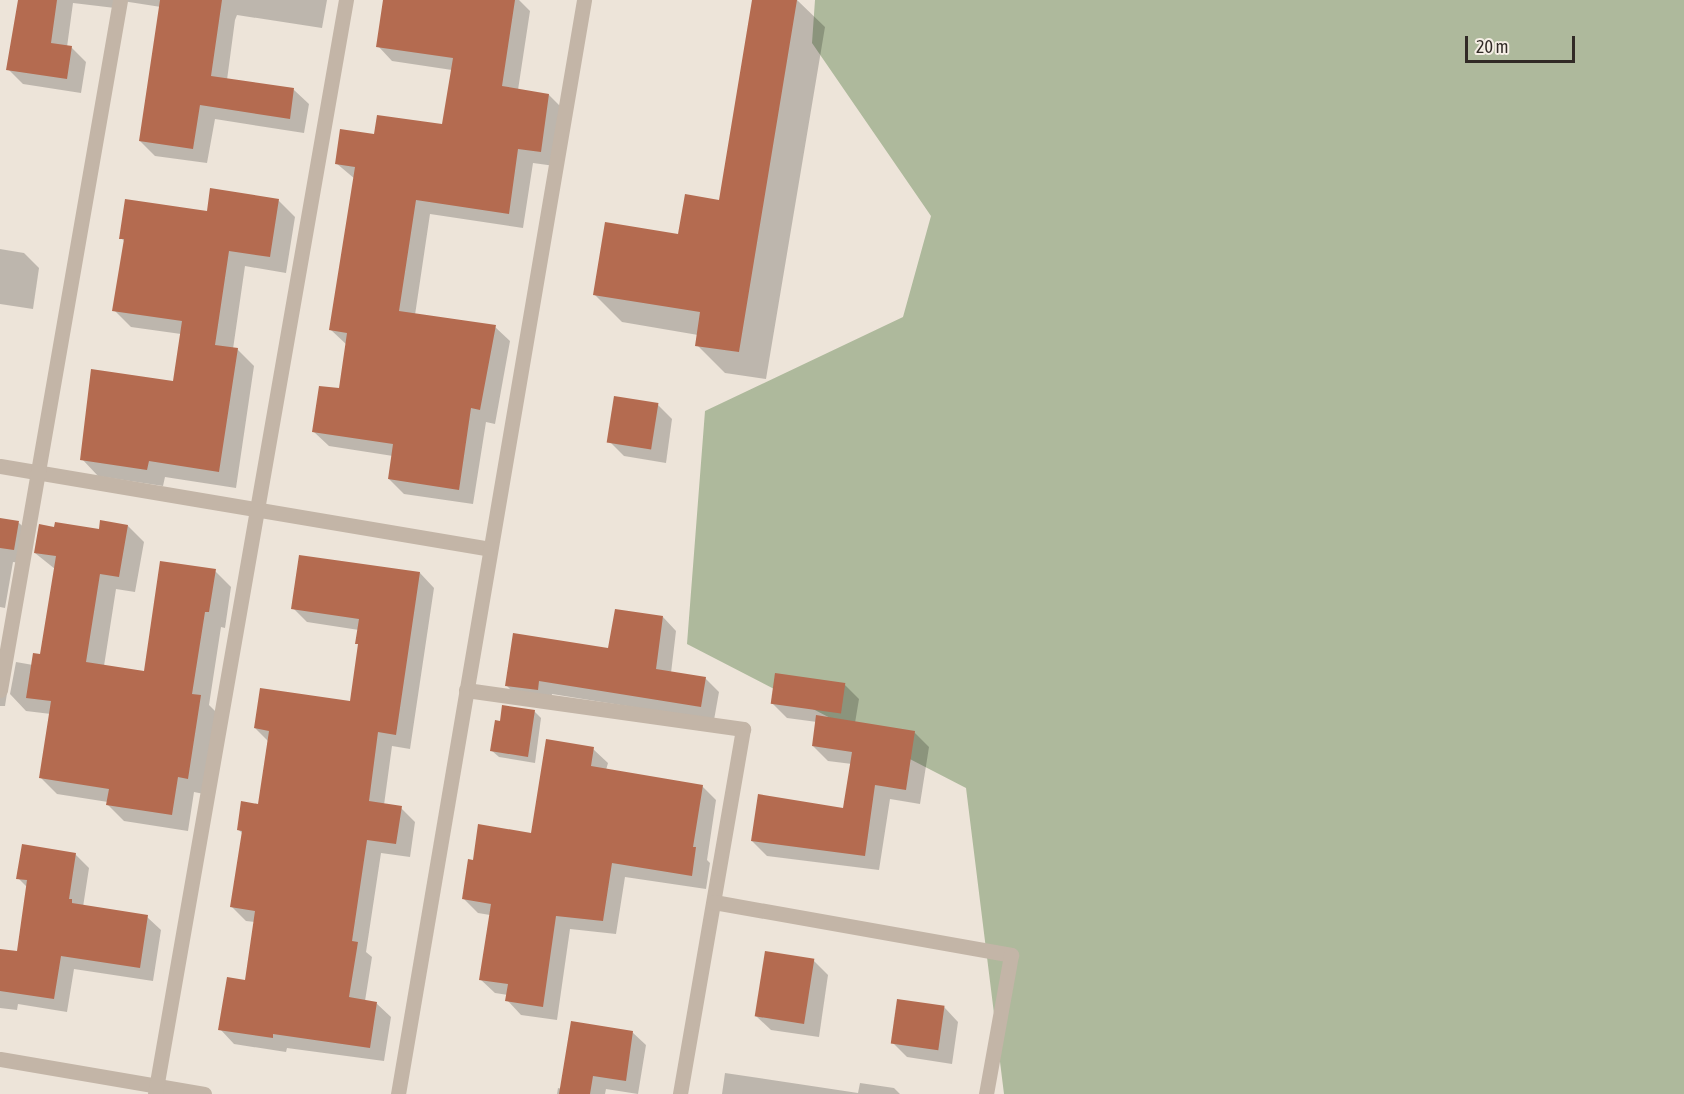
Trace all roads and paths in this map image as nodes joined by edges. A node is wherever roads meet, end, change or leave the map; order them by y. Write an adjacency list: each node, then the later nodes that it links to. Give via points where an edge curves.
1 (120, 0): 5 (street)
2 (346, 0): 6 (street)
3 (584, 0): 7 (street)
4 (0, 466): 5 (street)
5 (38, 473): 6 (street); 8 (street)
6 (257, 510): 7 (street); 12 (street)
7 (490, 549): 9 (street)
8 (0, 690)
9 (466, 690): 10 (street, via 743,729); 14 (street)
10 (714, 902): 15 (street); 16 (street, via 1011,955)
11 (0, 1059): 12 (street)
12 (155, 1090): 13 (street)
13 (204, 1094)
14 (398, 1094)
15 (680, 1094)
16 (986, 1094)

